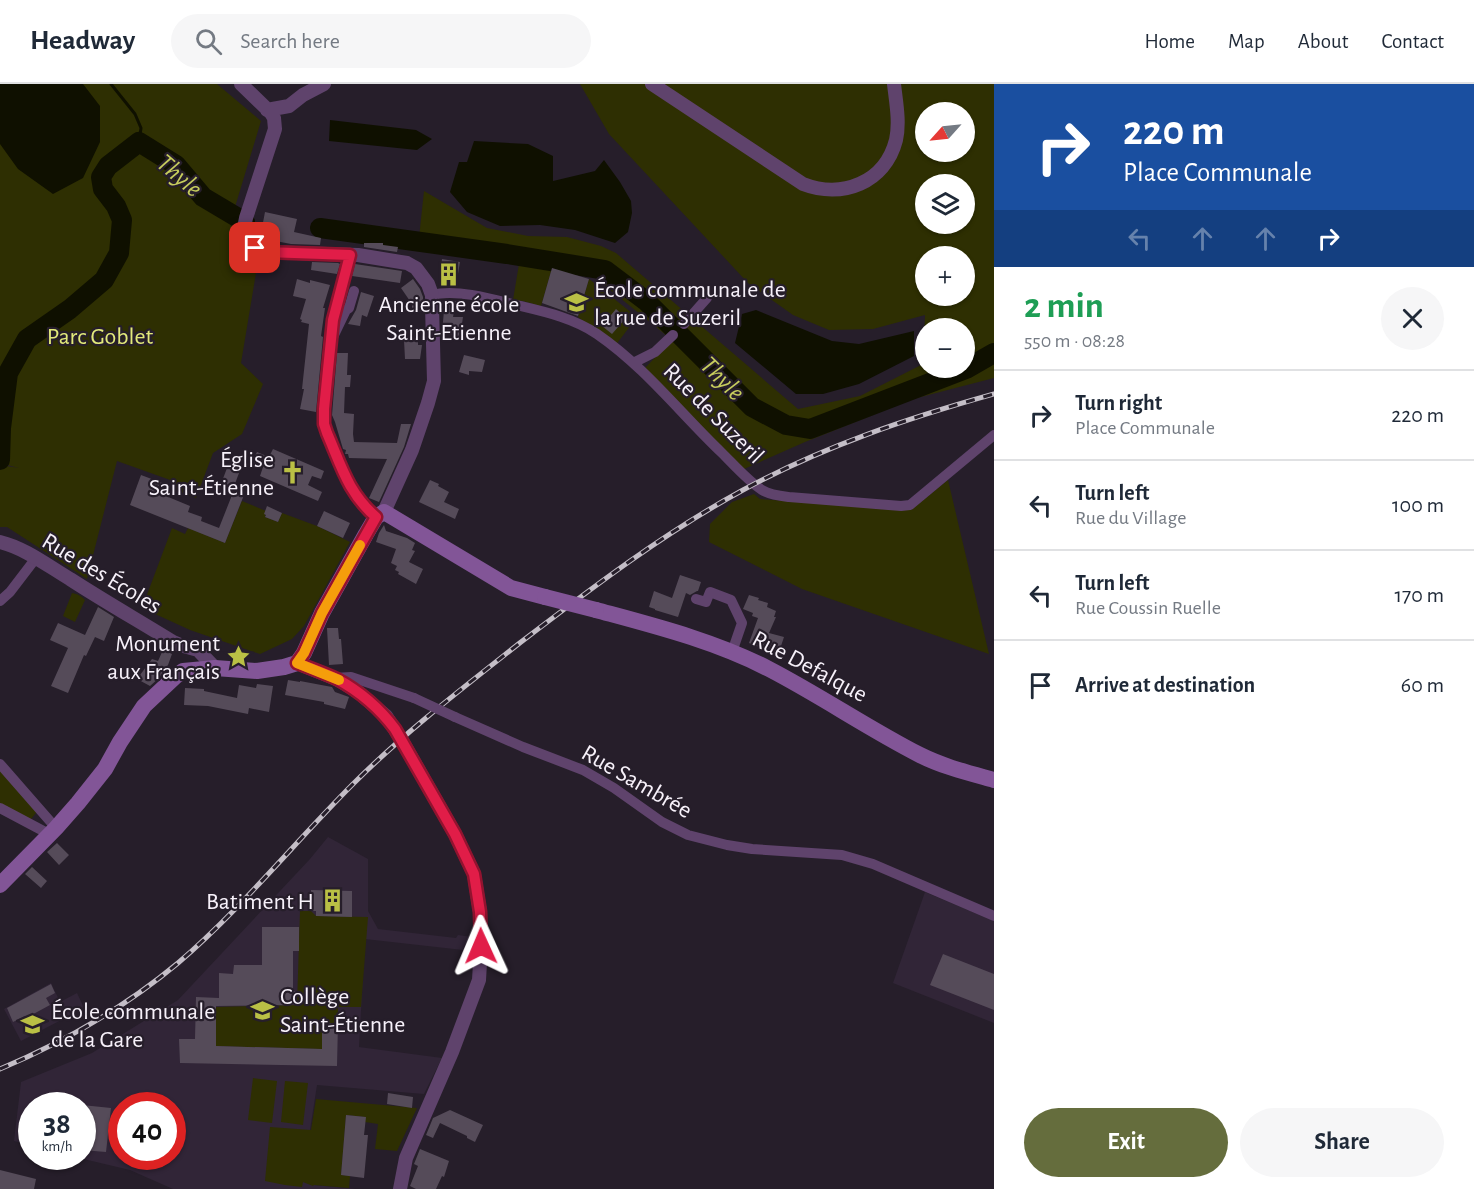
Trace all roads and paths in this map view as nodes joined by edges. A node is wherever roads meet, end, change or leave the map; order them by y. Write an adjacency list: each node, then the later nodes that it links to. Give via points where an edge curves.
1 (241, 84): 6 (street)
2 (324, 84): 5 (street)
3 (652, 84): 4 (street, via 803,184 837,190 855,187 886,163 898,123)
4 (894, 84)
5 (289, 106): 6 (street); 7 (street)
6 (267, 110): 7 (street, via 274,118)
7 (275, 129): 8 (street, via 246,218 246,239 266,252)
8 (350, 255): 10 (street, via 411,264); 14 (street)
9 (354, 291): 14 (street, via 350,307)
10 (432, 295): 15 (street, Rue de Suzeril, via 443,292 487,297 547,313 579,324); 17 (street, via 433,386 412,450)
11 (707, 298): 12 (street)
12 (684, 324)
13 (673, 335): 15 (street, via 655,352)
14 (330, 342): 17 (street, via 324,424 352,491 363,505)
15 (633, 363): 16 (street, Rue de Suzeril, via 741,472 763,491 773,494 910,505)
16 (994, 435)
17 (380, 514): 23 (main road, Rue Defalque, bridge, via 511,588 673,631); 24 (main road)
18 (0, 542): 19 (street, Rue des Écoles)
19 (36, 558): 21 (street); 22 (street, Rue des Écoles)
20 (696, 599): 23 (street, via 706,602 710,592 731,600 742,623)
21 (0, 601)
22 (180, 645): 25 (street, Rue des Écoles, via 198,650); 26 (street)
23 (732, 652): 29 (main road, Rue Defalque, via 921,755)
24 (297, 663): 25 (main road, via 257,670); 27 (street)
25 (215, 668): 26 (main road)
26 (183, 671): 31 (main road, via 156,693 137,716 105,769)
27 (334, 678): 33 (street, Rue Sambrée, bridge, via 351,677 414,698 583,770 688,835 727,845 842,855 873,864); 34 (street, via 386,716 401,739 474,874 480,912 479,980 406,1158)
28 (0, 764): 31 (street)
29 (994, 780)
30 (0, 808): 31 (street)
31 (52, 831): 32 (main road)
32 (0, 885)
33 (994, 916)
34 (400, 1189)

